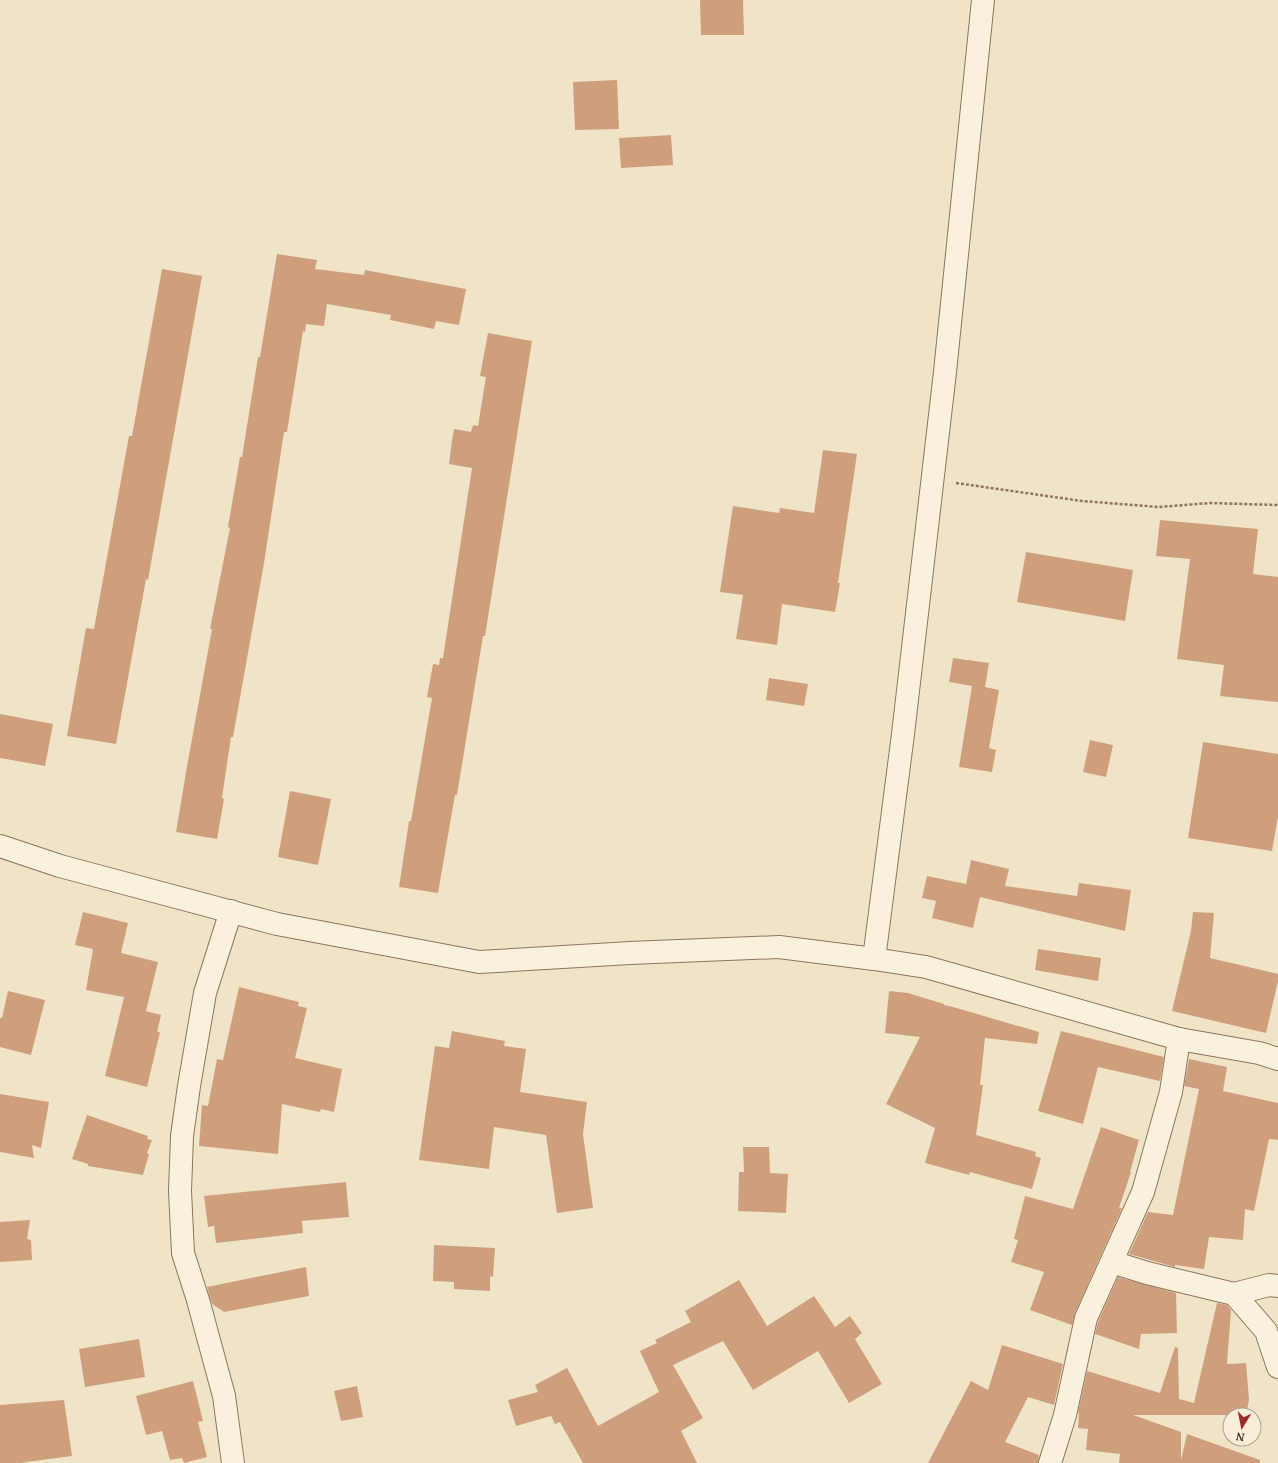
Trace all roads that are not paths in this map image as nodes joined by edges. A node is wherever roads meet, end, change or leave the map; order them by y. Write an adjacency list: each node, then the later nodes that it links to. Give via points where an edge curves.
1 (983, 0): 4 (street, via 945,372)
2 (0, 846): 3 (street, via 60,866)
3 (231, 911): 4 (street, via 278,924 479,962 779,947); 11 (street, via 205,993 188,1086 180,1191 183,1252 224,1396)
4 (874, 959): 5 (street, via 926,967)
5 (1179, 1039): 6 (street, via 1259,1052); 7 (street, via 1171,1092 1143,1192)
6 (1278, 1058)
7 (1112, 1262): 9 (street); 12 (street, via 1086,1318 1065,1415)
8 (1278, 1286): 9 (street, via 1269,1285)
9 (1234, 1294): 10 (street, via 1266,1331)
10 (1278, 1368)
11 (233, 1463)
12 (1050, 1463)

